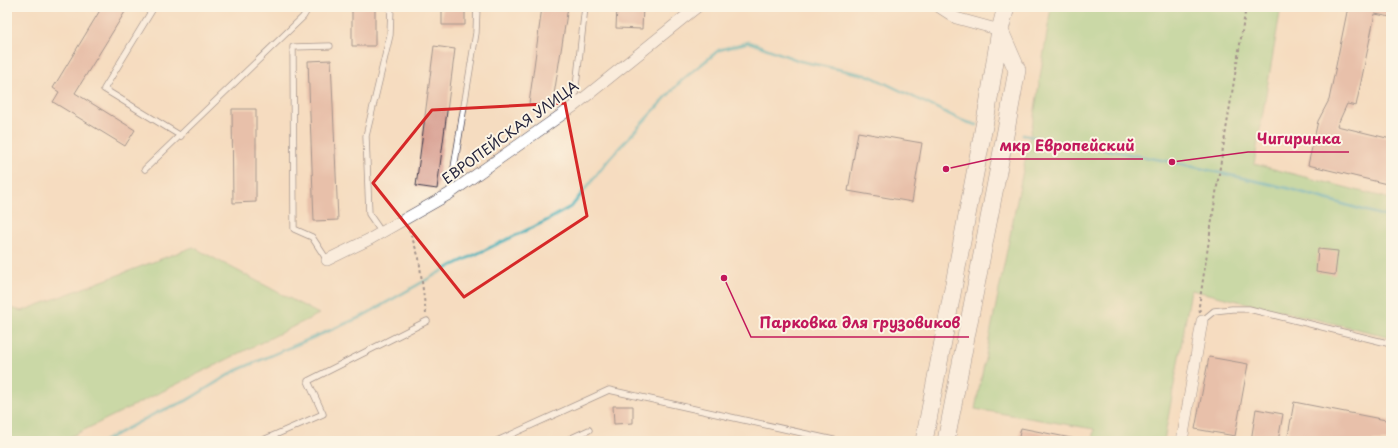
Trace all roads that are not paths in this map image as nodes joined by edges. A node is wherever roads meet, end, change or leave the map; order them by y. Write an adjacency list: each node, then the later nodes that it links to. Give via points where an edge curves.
1 (154, 7): 12 (lane, via 104,89)
2 (391, 7): 15 (lane, via 390,35 366,136 368,214)
3 (477, 7): 14 (lane, via 476,33)
4 (585, 7): 11 (lane)
5 (697, 7): 11 (street, ЕВРОПЕЙСКАЯ УЛИЦА)
6 (939, 7): 9 (street, via 956,18)
7 (1006, 7): 9 (main road)
8 (307, 8): 12 (lane, via 303,17)
9 (1000, 30): 25 (main road); 26 (main road, via 1017,70)
10 (330, 46): 16 (lane, via 293,47 294,229 312,237)
11 (574, 106): 14 (street, ЕВРОПЕЙСКАЯ УЛИЦА)
12 (181, 136): 13 (lane)
13 (146, 169)
14 (449, 194): 15 (street, ЕВРОПЕЙСКАЯ УЛИЦА)
15 (382, 233): 16 (street, ЕВРОПЕЙСКАЯ УЛИЦА)
16 (327, 260)
17 (1202, 320): 19 (lane, via 1214,311 1249,309); 27 (street)
18 (427, 321): 21 (lane, via 308,381 323,414)
19 (1391, 344)
20 (589, 430): 23 (lane)
21 (262, 441)
22 (497, 441): 24 (lane, via 609,390)
23 (565, 441)
24 (838, 441)
25 (924, 441)
26 (946, 441)
27 (1182, 441)

